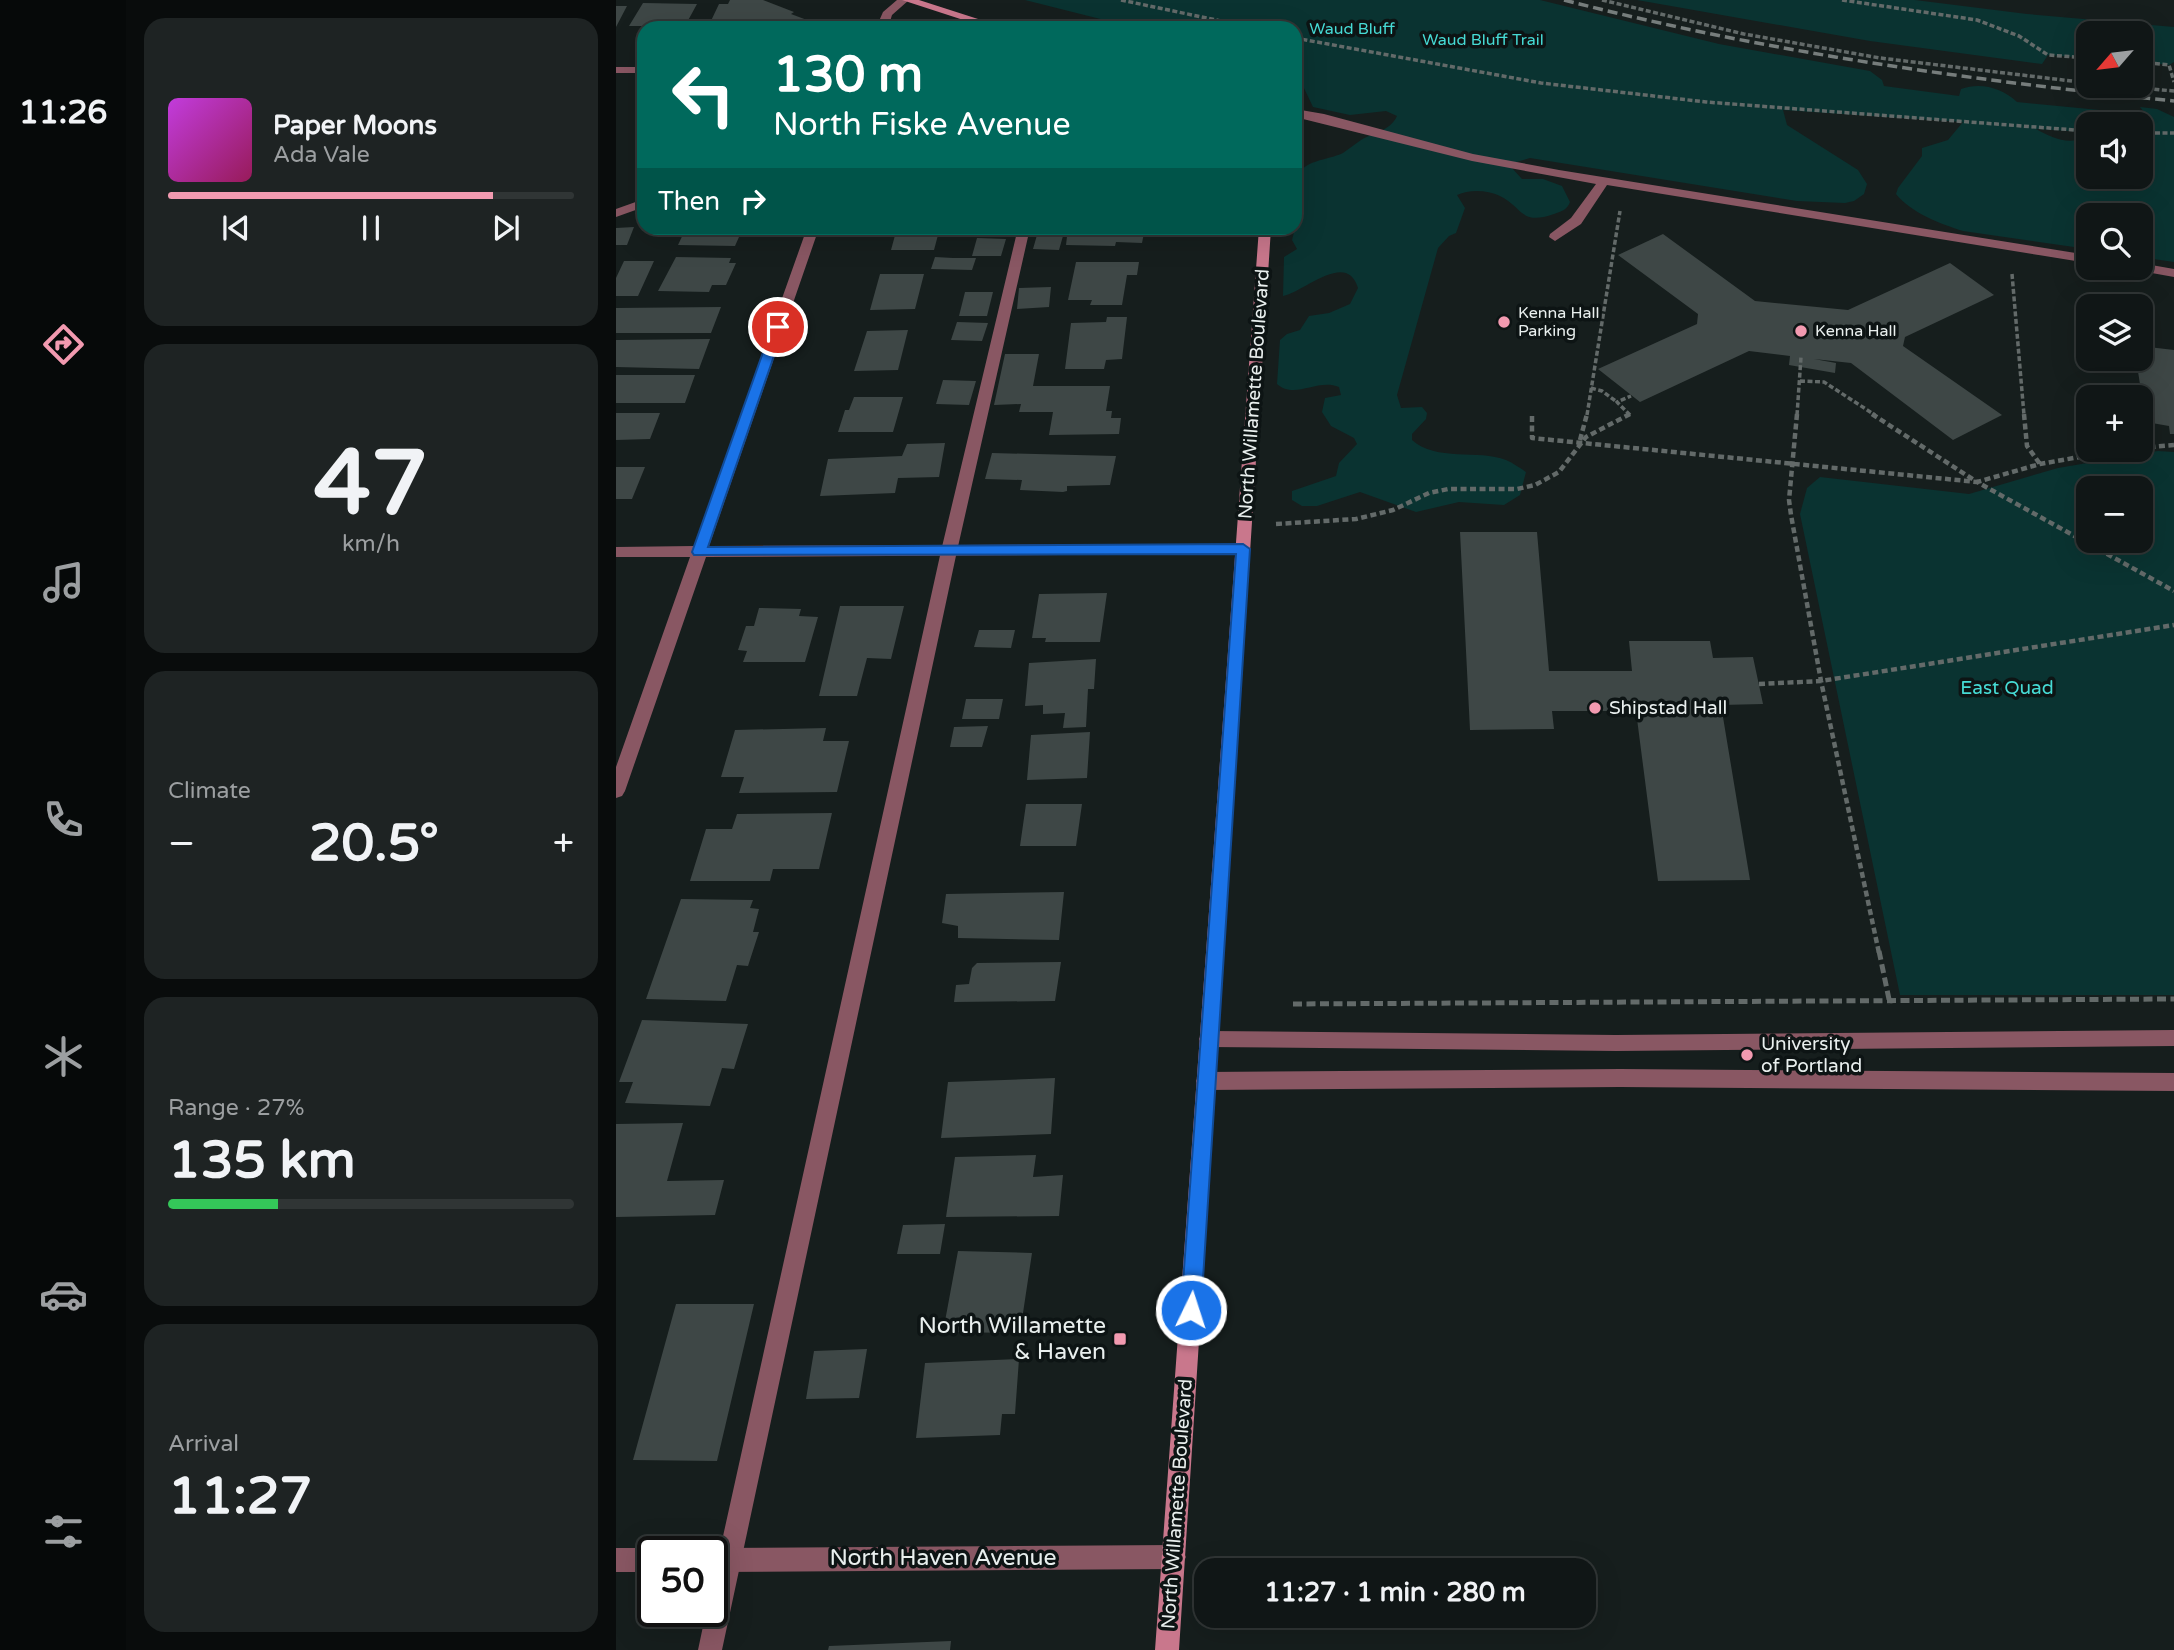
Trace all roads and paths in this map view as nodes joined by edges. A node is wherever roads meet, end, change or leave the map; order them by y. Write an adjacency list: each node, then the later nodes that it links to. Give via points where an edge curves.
1 (905, 0): 5 (street); 6 (main road)
2 (1121, 0): 7 (path)
3 (1602, 0): 13 (path, via 1744,34 1880,58)
4 (1842, 0): 9 (path, via 1977,20 2048,55)
5 (884, 21)
6 (976, 21)
7 (1221, 21)
8 (1302, 39): 18 (path, via 1596,89 1864,116)
9 (2076, 57)
10 (2153, 63): 14 (path, via 2169,65)
11 (616, 70): 12 (street)
12 (637, 70)
13 (2076, 82)
14 (2174, 82)
15 (2153, 89): 16 (path)
16 (2174, 91)
17 (1302, 114): 21 (street, via 1472,157)
18 (2076, 130)
19 (2153, 133): 20 (path)
20 (2174, 133)
21 (1604, 181): 22 (street); 28 (street, via 1576,221)
22 (1627, 184): 29 (street); 35 (path)
23 (637, 206): 24 (street)
24 (616, 214)
25 (811, 235): 50 (street)
26 (1022, 235): 48 (street)
27 (1265, 235): 47 (main road, North Willamette Boulevard)
28 (1555, 237)
29 (2009, 246): 30 (street); 43 (path, via 2027,446)
30 (2076, 257)
31 (2153, 269): 32 (street)
32 (2174, 273)
33 (1801, 357): 34 (path)
34 (1800, 381): 44 (path); 45 (path, via 1824,382)
35 (1591, 388): 37 (path); 39 (path)
36 (1631, 396): 37 (path)
37 (1616, 402): 39 (path, via 1631,415)
38 (1532, 416): 39 (path, via 1532,438)
39 (1578, 444): 44 (path); 46 (path, via 1559,472 1535,485 1448,489 1356,519)
40 (2174, 445): 41 (path)
41 (2153, 447)
42 (2076, 458): 43 (path)
43 (2040, 464): 45 (path)
44 (1794, 466): 45 (path); 53 (path, via 1789,500)
45 (1977, 482): 51 (path)
46 (1268, 524)
47 (1243, 549): 48 (street); 61 (main road, North Willamette Boulevard)
48 (949, 551): 50 (street); 64 (street)
49 (616, 552): 50 (street)
50 (699, 552): 55 (street)
51 (2174, 591)
52 (2174, 625): 53 (path)
53 (1821, 681): 54 (path); 57 (path)
54 (1759, 684)
55 (616, 792)
56 (2174, 999): 57 (path)
57 (1889, 1003): 58 (path); 60 (path)
58 (1293, 1004)
59 (2174, 1038): 60 (street)
60 (1899, 1039): 61 (street, via 1616,1043)
61 (1209, 1040): 62 (main road, North Willamette Boulevard)
62 (1206, 1081): 63 (street); 65 (main road, North Willamette Boulevard)
63 (2174, 1082)
64 (726, 1536)
65 (1174, 1557): 68 (street, North Haven Avenue); 71 (main road, North Willamette Boulevard)
66 (616, 1560): 67 (street)
67 (637, 1560)
68 (728, 1560)
69 (713, 1627): 70 (street)
70 (710, 1650)
71 (1167, 1650)

